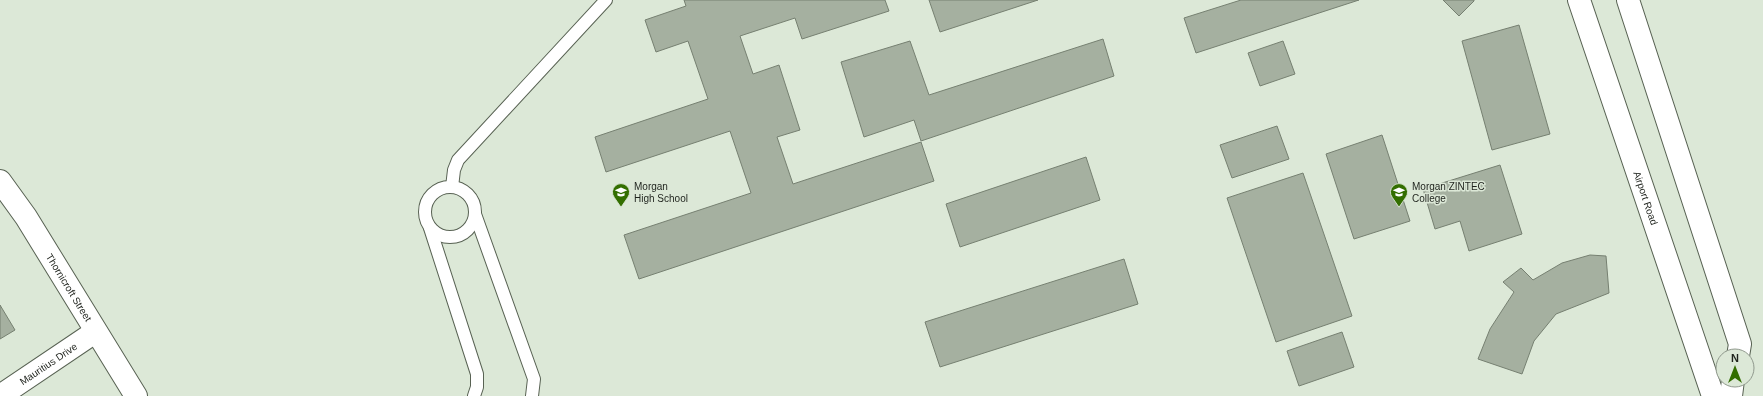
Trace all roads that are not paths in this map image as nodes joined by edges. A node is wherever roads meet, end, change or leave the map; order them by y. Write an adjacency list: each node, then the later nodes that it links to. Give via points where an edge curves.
1 (606, 0): 5 (lane, via 458,160)
2 (1579, 0): 14 (street, Airport Road)
3 (1628, 0): 9 (street)
4 (0, 180): 8 (street, Thornicroft Street, via 26,217)
5 (452, 187): 6 (lane, via 462,189 470,196); 7 (lane, via 433,192 427,201 426,220)
6 (475, 214): 7 (lane, via 473,223 466,232 458,236 438,235); 13 (lane, via 534,378)
7 (430, 228): 12 (lane, via 477,374)
8 (95, 332): 10 (street, Mauritius Drive); 11 (street, Thornicroft Street)
9 (1739, 348)
10 (0, 396)
11 (136, 396)
12 (474, 396)
13 (532, 396)
14 (1713, 396)

